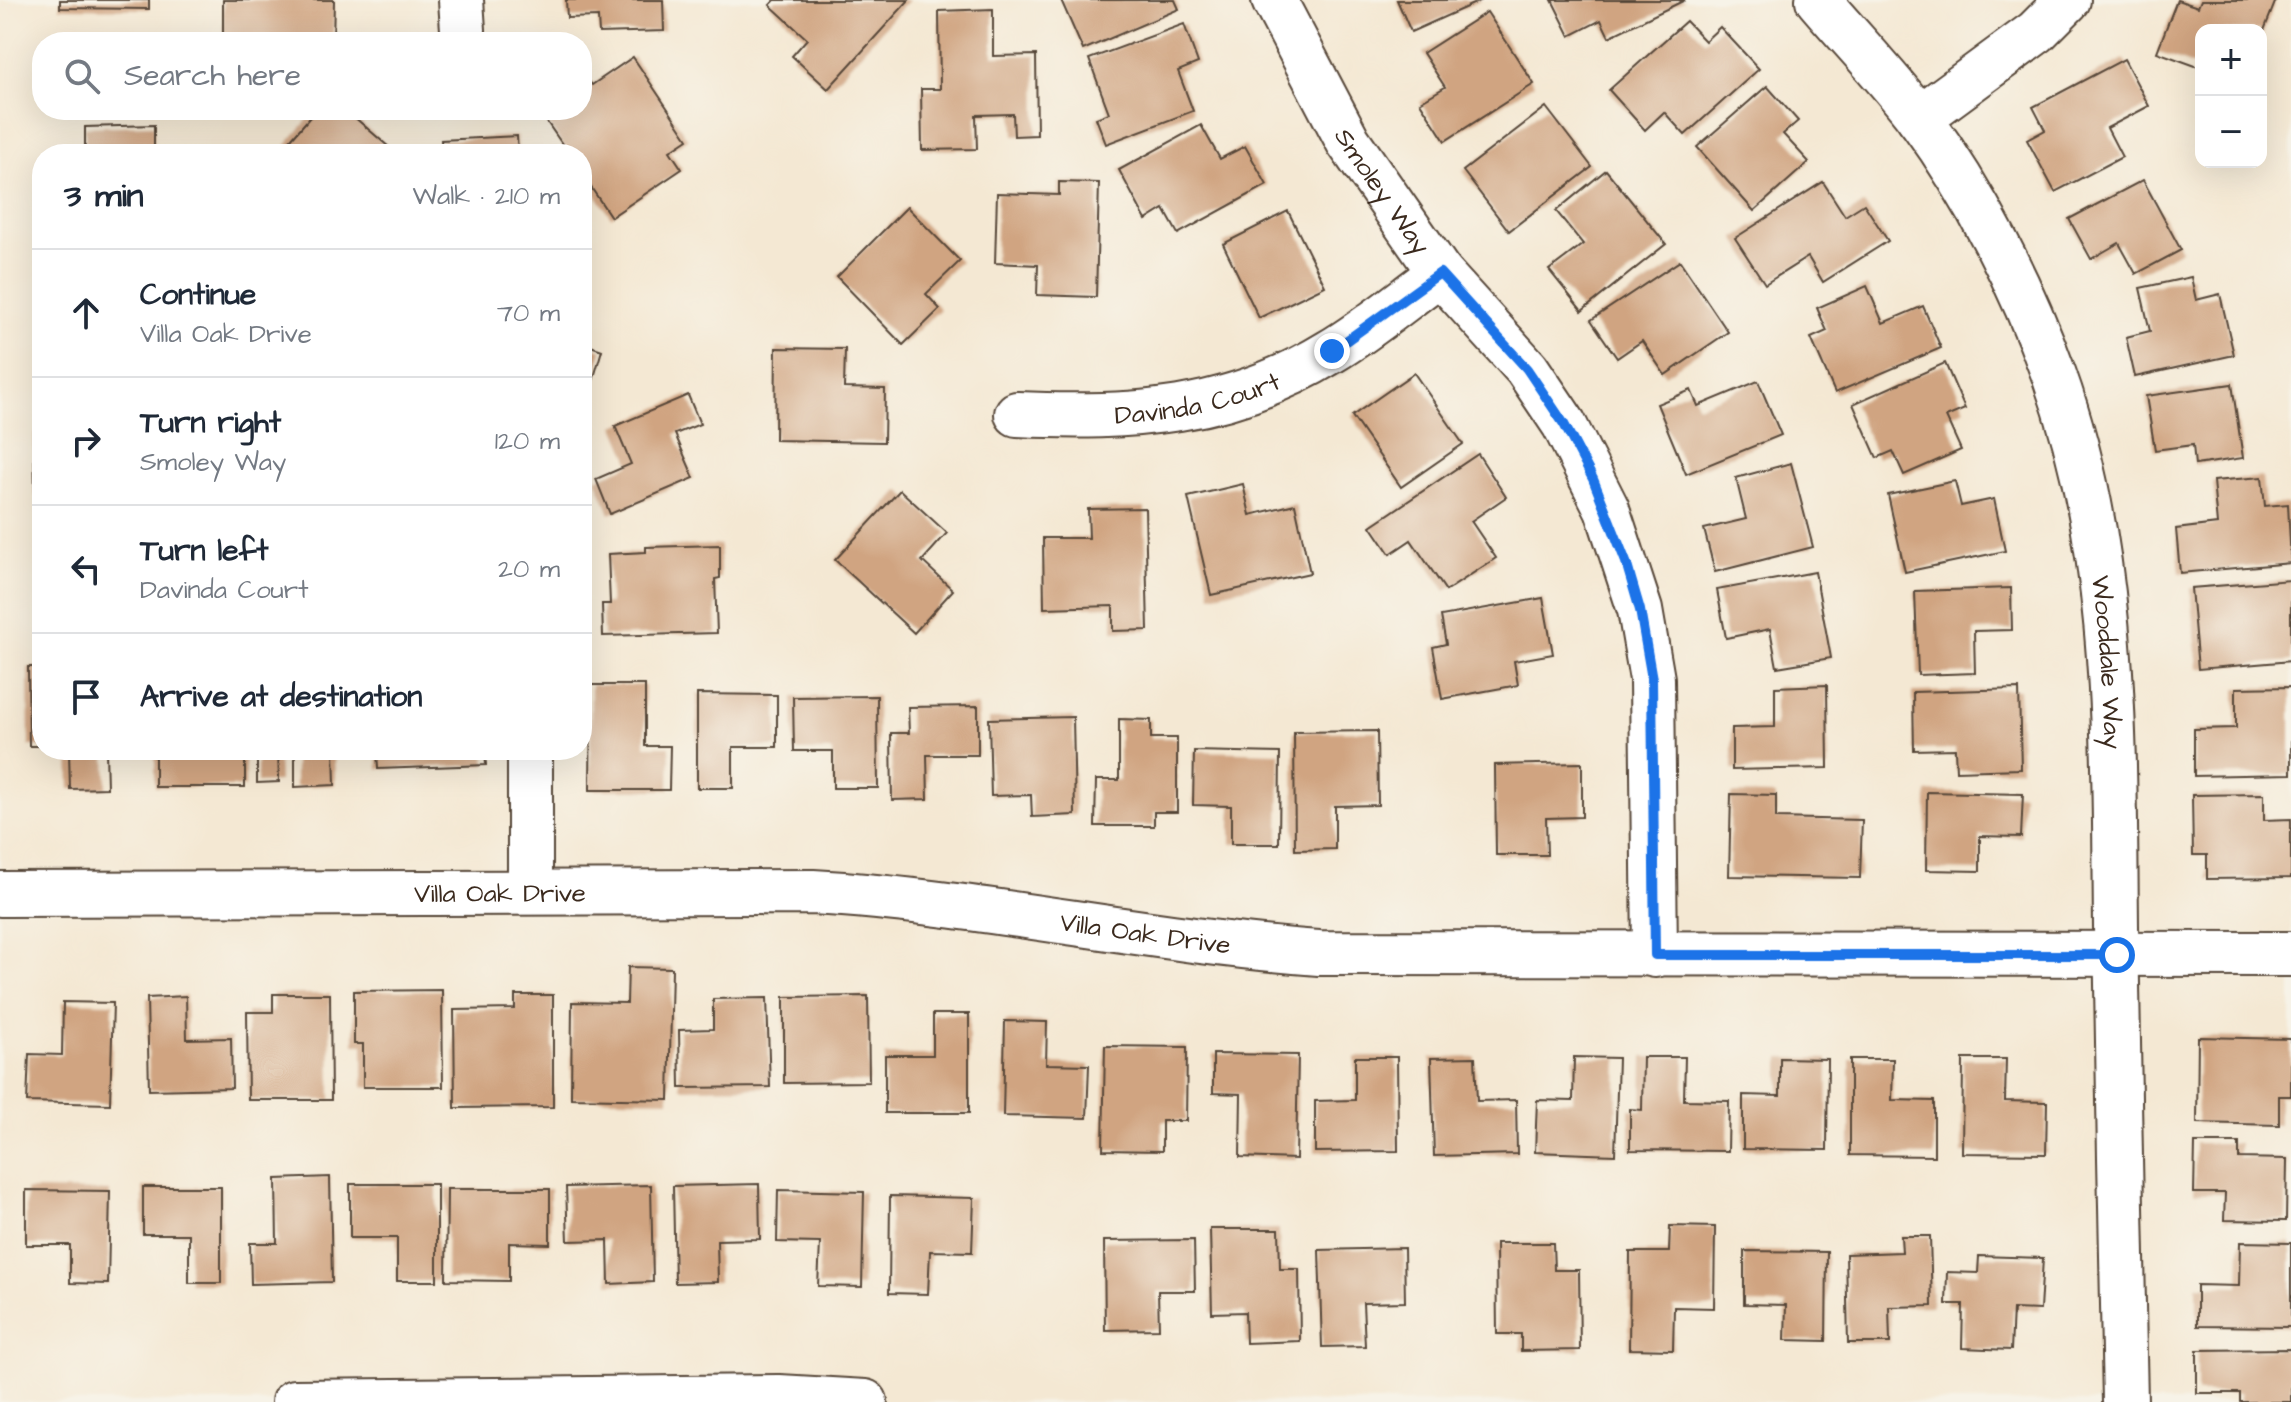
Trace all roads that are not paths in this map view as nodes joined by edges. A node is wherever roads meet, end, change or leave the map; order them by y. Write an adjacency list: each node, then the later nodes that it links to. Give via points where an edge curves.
1 (1274, 0): 5 (street, Smoley Way, via 1348,141)
2 (1818, 0): 4 (street, Wooddale Way)
3 (2068, 0): 4 (street, via 2036,32)
4 (1919, 118): 12 (street, Wooddale Way, via 1972,202 2031,320 2054,373 2086,484 2112,667)
5 (1440, 273): 6 (street, Davinda Court, via 1332,351 1239,395 1203,406 1120,417); 11 (street, Smoley Way, via 1527,369 1564,424 1626,562 1652,679)
6 (1017, 414)
7 (530, 760): 8 (street)
8 (530, 891): 9 (street, Villa Oak Drive); 11 (street, Villa Oak Drive, via 859,895 1212,944 1319,953)
9 (0, 894)
10 (2291, 954): 12 (street, Villa Oak Drive)
11 (1655, 955): 12 (street, Villa Oak Drive)
12 (2117, 955): 16 (street, Wooddale Way)
13 (444, 1401): 14 (street); 15 (street, via 779,1397)
14 (294, 1402)
15 (865, 1402)
16 (2125, 1402)

